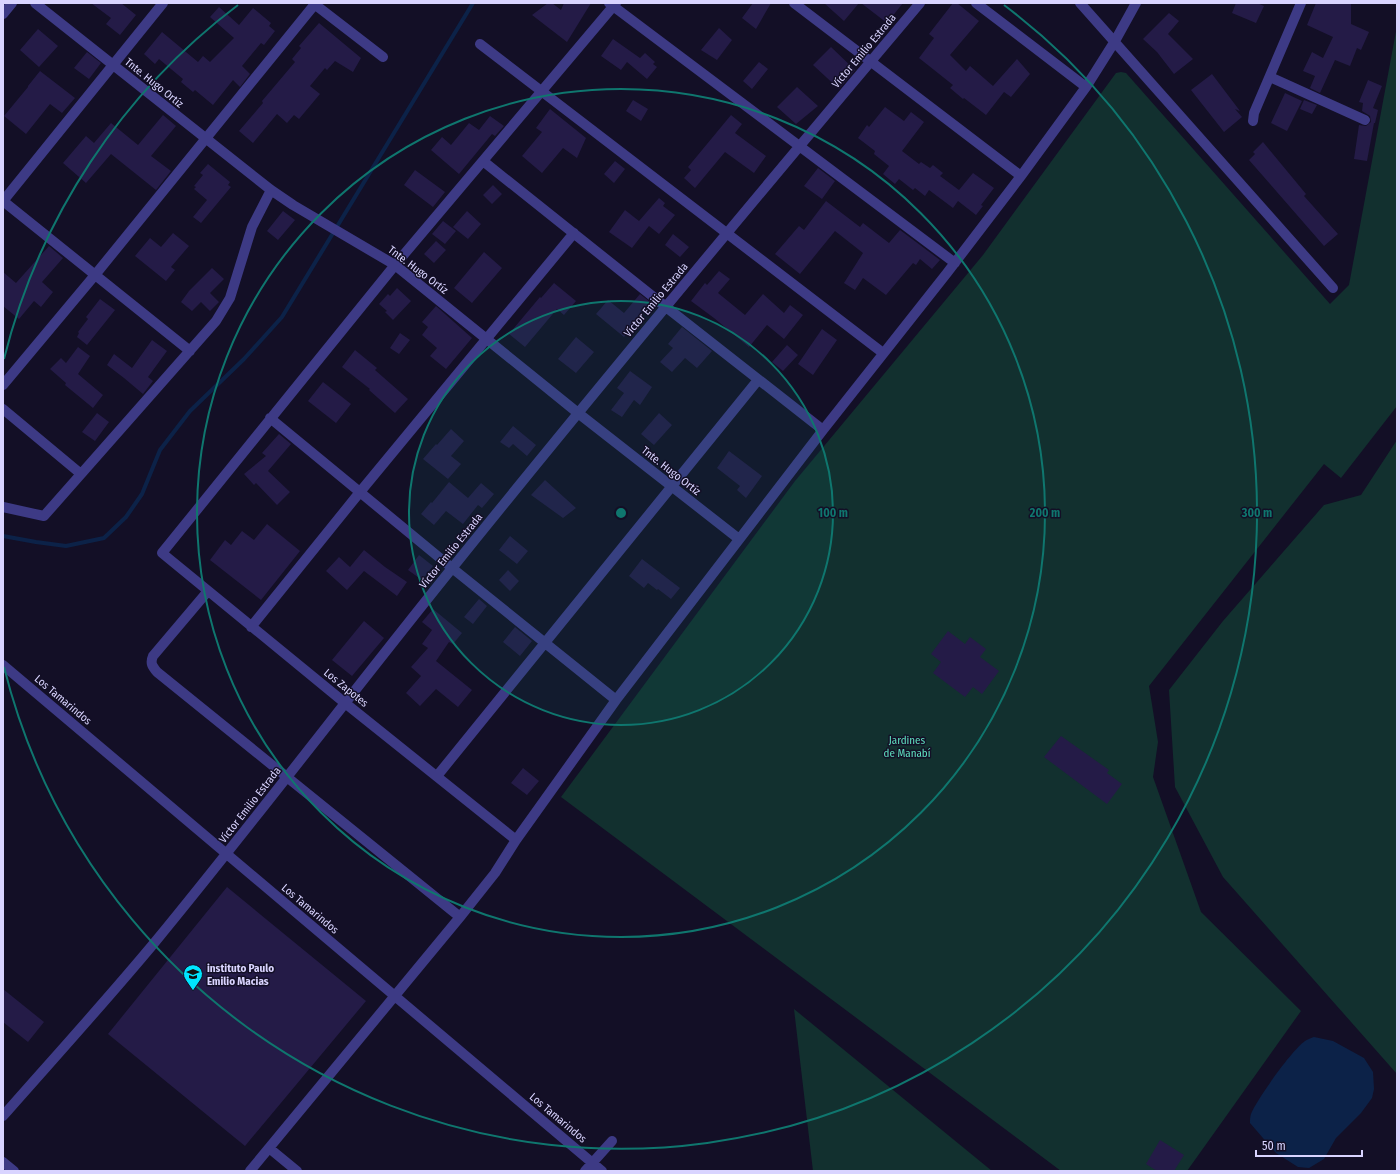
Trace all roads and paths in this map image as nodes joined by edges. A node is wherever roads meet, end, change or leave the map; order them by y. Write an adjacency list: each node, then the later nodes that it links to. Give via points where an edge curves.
1 (12, 3): 12 (street)
2 (35, 3): 17 (street, Tnte. Hugo Ortíz)
3 (163, 3): 17 (street)
4 (794, 3): 16 (street)
5 (920, 3): 16 (street, Víctor Emilio Estrada)
6 (976, 3): 19 (street)
7 (1080, 3): 13 (street)
8 (1136, 3): 13 (street)
9 (1301, 3): 18 (street)
10 (314, 4): 15 (street); 23 (street)
11 (613, 4): 20 (street); 24 (street)
12 (3, 14)
13 (1116, 42): 19 (street); 34 (street)
14 (480, 44): 20 (street)
15 (383, 56)
16 (871, 61): 24 (street, Víctor Emilio Estrada); 26 (street)
17 (114, 65): 23 (street, Tnte. Hugo Ortíz); 28 (street)
18 (1270, 77): 21 (street); 22 (street)
19 (1086, 87): 26 (street)
20 (542, 91): 25 (street); 30 (street)
21 (1365, 120)
22 (1253, 121)
23 (206, 139): 27 (street, Tnte. Hugo Ortíz); 33 (street)
24 (799, 147): 30 (street, Víctor Emilio Estrada); 32 (street)
25 (483, 161): 29 (street); 31 (street)
26 (1021, 176): 32 (street)
27 (271, 190): 31 (street, Tnte. Hugo Ortíz); 37 (street, via 252,227 230,298 216,321)
28 (3, 201): 33 (street)
29 (574, 233): 35 (street); 36 (street)
30 (726, 234): 35 (street, Víctor Emilio Estrada); 38 (street)
31 (390, 262): 36 (street, Tnte. Hugo Ortíz); 43 (street)
32 (955, 263): 38 (street)
33 (95, 275): 37 (street); 40 (street)
34 (1333, 288)
35 (666, 307): 39 (street); 42 (street, Víctor Emilio Estrada)
36 (486, 339): 42 (street, Tnte. Hugo Ortíz); 47 (street)
37 (190, 351): 45 (street)
38 (883, 353): 44 (street)
39 (758, 380): 44 (street); 46 (street)
40 (3, 386)
41 (3, 409): 45 (street)
42 (578, 413): 46 (street, Tnte. Hugo Ortíz); 50 (street, Víctor Emilio Estrada)
43 (270, 418): 47 (street); 51 (street, Los Zapotes, via 162,553)
44 (823, 430): 49 (street)
45 (81, 474): 48 (street, via 44,516)
46 (671, 487): 49 (street, Tnte. Hugo Ortíz); 53 (street)
47 (360, 492): 50 (street); 52 (street)
48 (3, 507)
49 (739, 539): 55 (street)
50 (452, 568): 53 (street); 56 (street, Víctor Emilio Estrada)
51 (208, 590): 52 (street, Los Zapotes); 58 (street, via 153,656 152,666)
52 (251, 627): 56 (street, Los Zapotes)
53 (545, 642): 55 (street); 57 (street)
54 (3, 665): 60 (street, Los Tamarindos)
55 (616, 700): 59 (street)
56 (345, 703): 57 (street, Los Zapotes); 58 (street, Víctor Emilio Estrada)
57 (437, 776): 59 (street, Los Zapotes)
58 (287, 778): 60 (street, Víctor Emilio Estrada); 61 (street)
59 (516, 840): 61 (street, via 495,873)
60 (227, 854): 62 (street, Los Tamarindos); 63 (street, Víctor Emilio Estrada, via 152,946)
61 (460, 917): 62 (street)
62 (395, 996): 65 (street); 67 (street, Los Tamarindos)
63 (3, 1116)
64 (612, 1141): 67 (street)
65 (269, 1148): 69 (street); 70 (street)
66 (3, 1162): 68 (street)
67 (592, 1163): 71 (street); 72 (street, Los Tamarindos)
68 (14, 1171)
69 (250, 1171)
70 (297, 1171)
71 (585, 1171)
72 (602, 1171)

